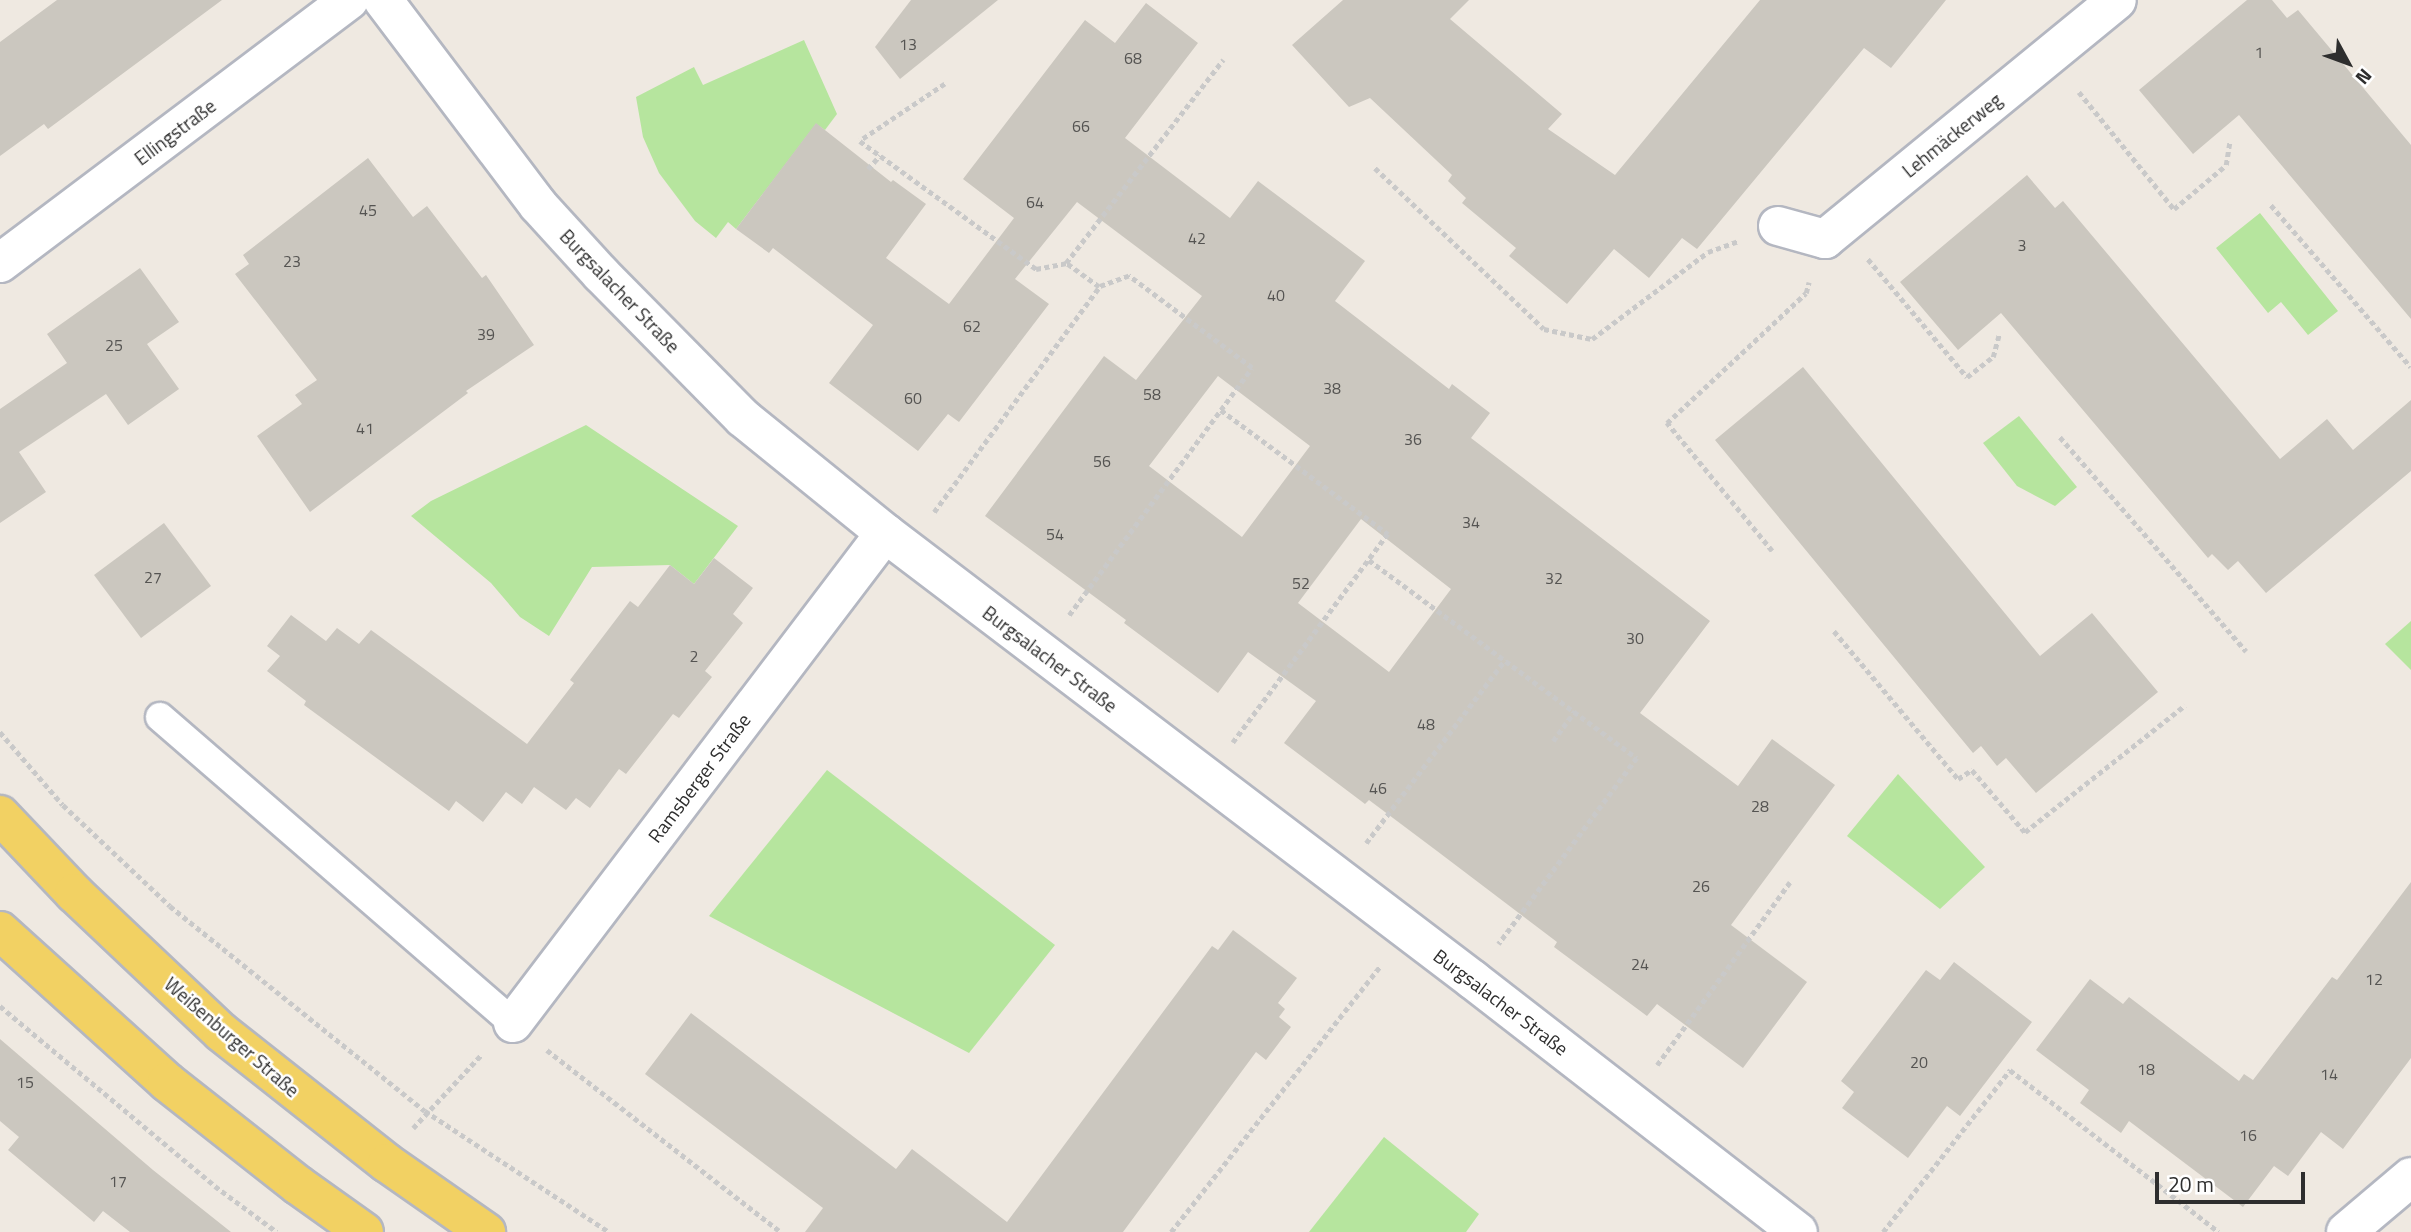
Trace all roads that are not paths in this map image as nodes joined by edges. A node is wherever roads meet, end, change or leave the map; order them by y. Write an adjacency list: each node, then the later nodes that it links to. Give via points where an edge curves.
1 (349, 0): 5 (street, Ellingstraße)
2 (383, 0): 6 (street, Burgsalacher Straße, via 538,205 601,274 743,418)
3 (2107, 3): 4 (street, Lehmäckerweg, via 1833,232)
4 (1778, 226)
5 (0, 263)
6 (896, 541): 10 (street, Ramsberger Straße); 15 (street, Burgsalacher Straße)
7 (160, 717): 10 (lane)
8 (0, 815): 14 (main road, Weißenburger Straße, via 74,893 222,1032 358,1141)
9 (0, 931): 13 (main road, via 167,1082)
10 (513, 1023)
11 (2411, 1177): 12 (street)
12 (2356, 1229)
13 (364, 1232)
14 (486, 1232)
15 (1798, 1232)

